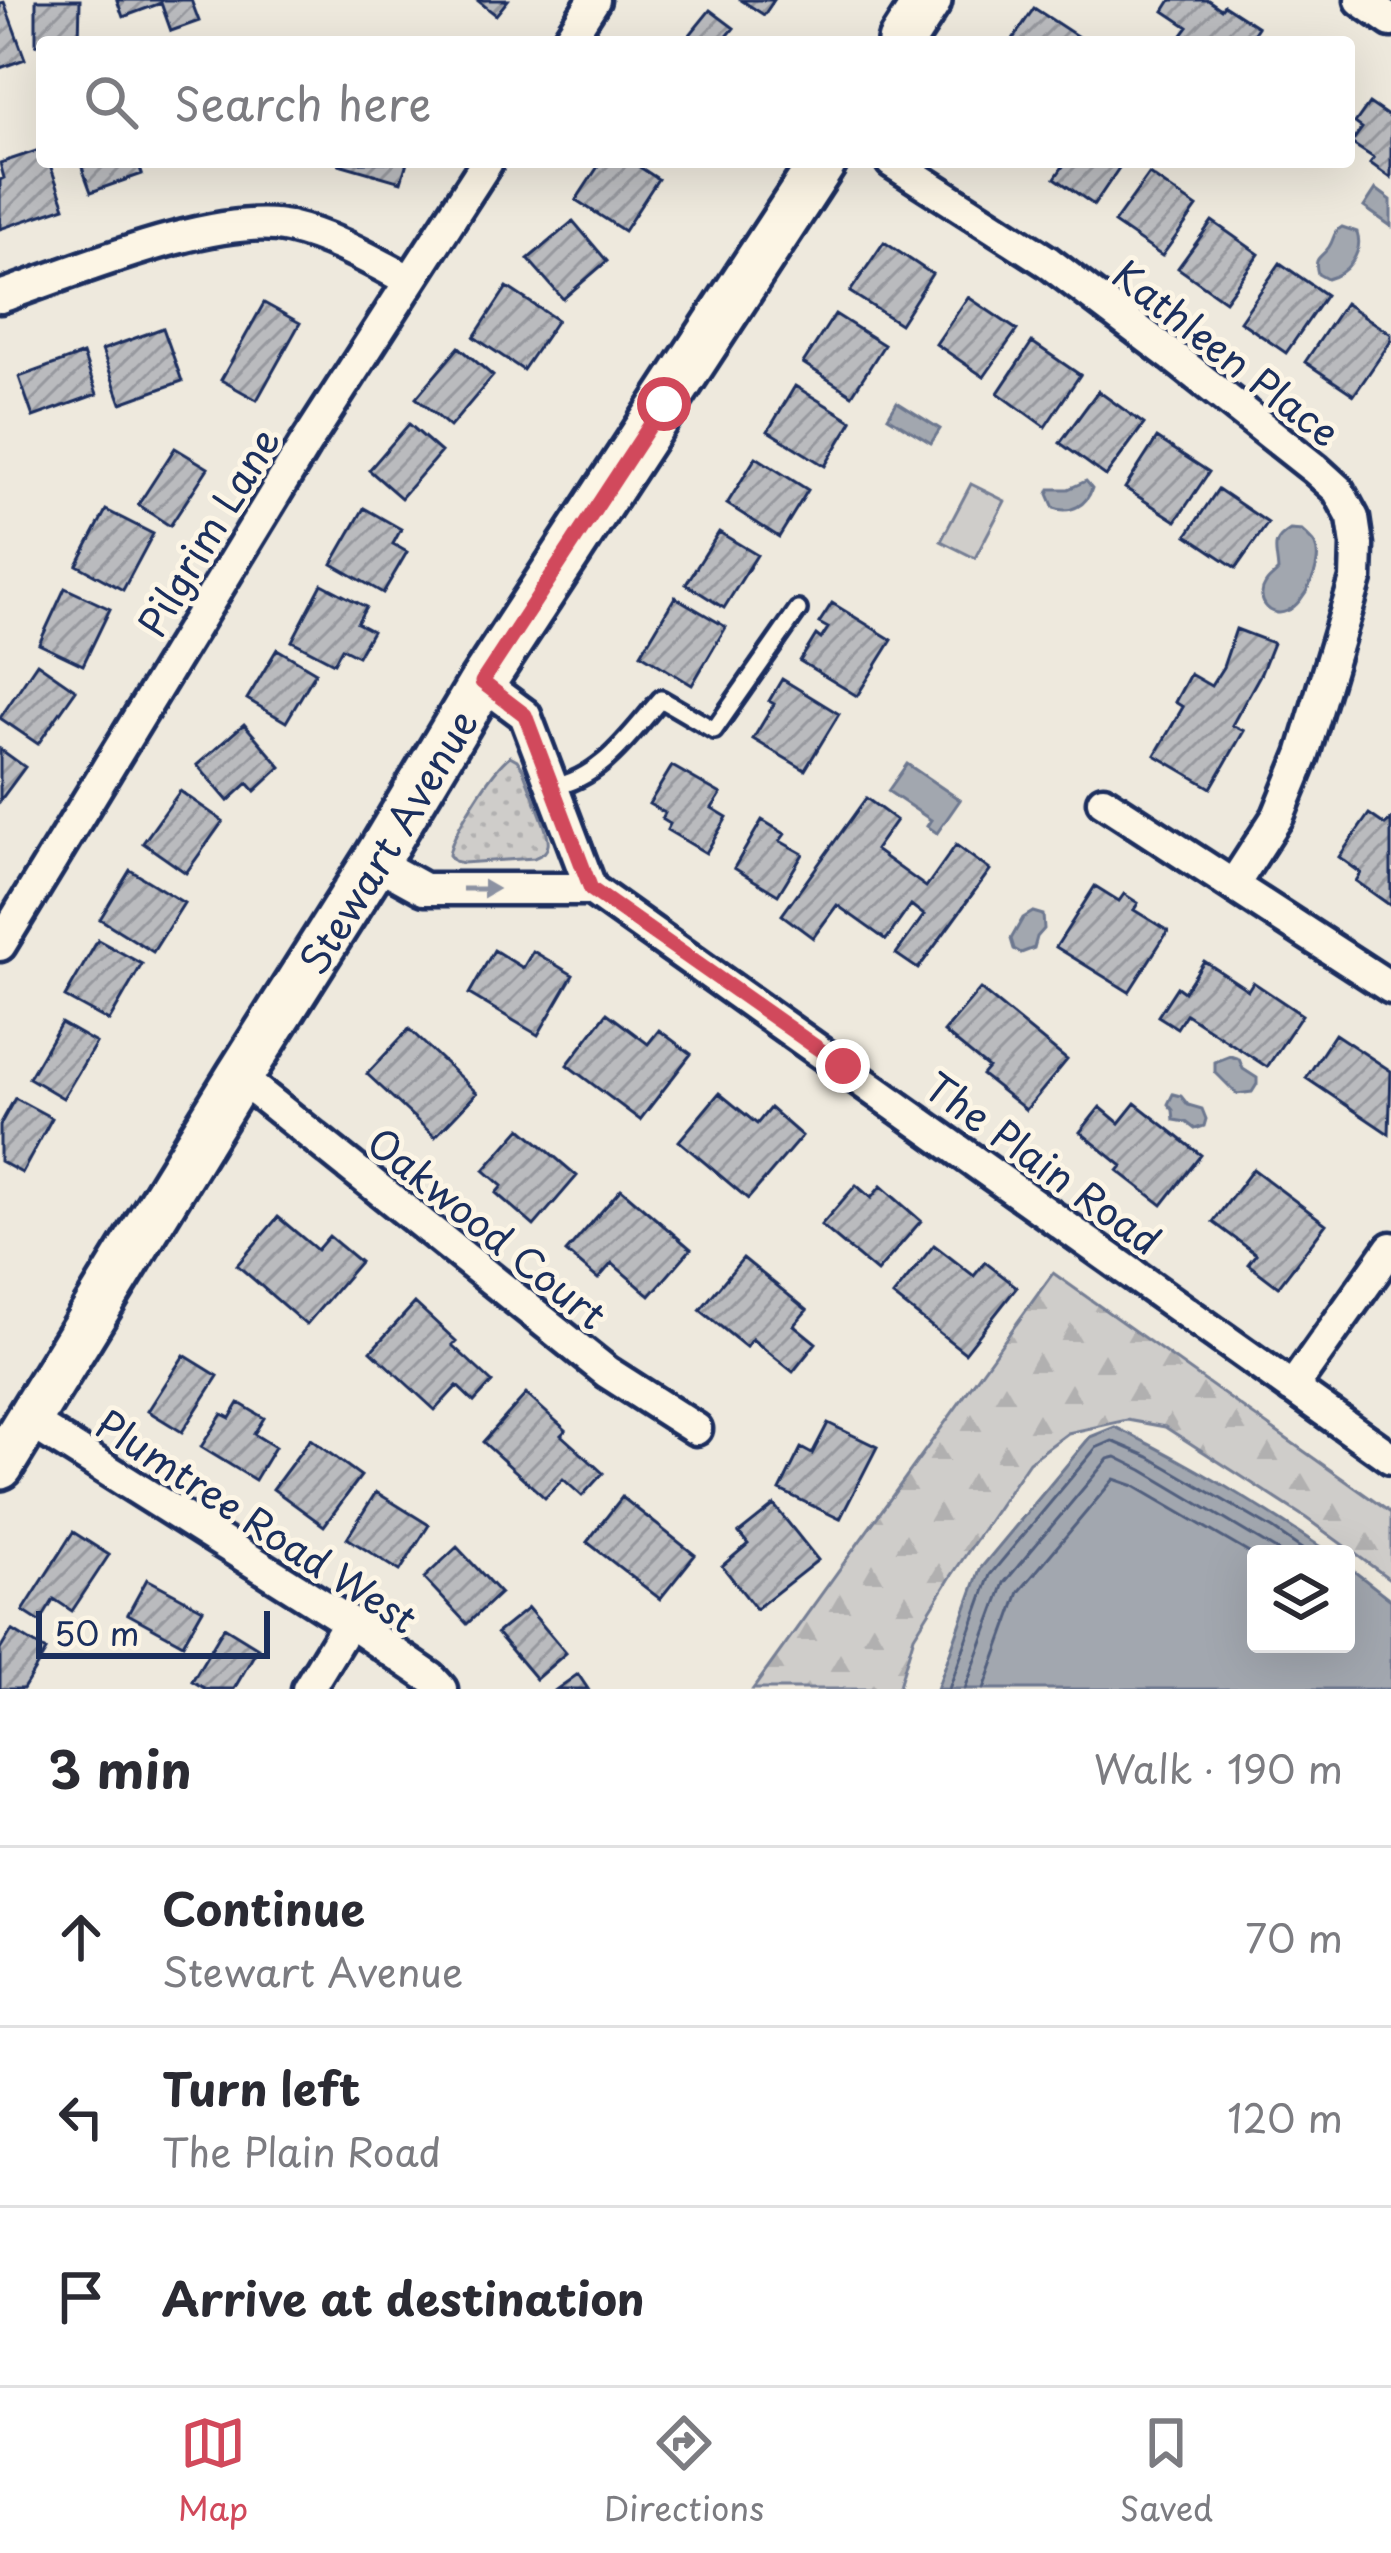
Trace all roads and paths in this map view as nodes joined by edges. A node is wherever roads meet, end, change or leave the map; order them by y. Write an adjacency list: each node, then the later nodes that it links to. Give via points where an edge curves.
1 (594, 0): 5 (street)
2 (928, 0): 6 (street)
3 (1361, 0): 4 (street)
4 (1391, 21)
5 (571, 36)
6 (905, 36)
7 (483, 168): 10 (street, Pilgrim Lane)
8 (819, 168): 13 (street, Stewart Avenue)
9 (901, 168): 17 (street, Kathleen Place, via 1142,332 1365,514 1356,579 1303,755 1278,815)
10 (409, 280): 11 (street, via 286,226 229,226); 19 (street, Pilgrim Lane)
11 (0, 297)
12 (798, 610): 14 (lane, via 714,730 661,699 598,767)
13 (482, 682): 14 (street, via 525,715); 16 (street, Stewart Avenue)
14 (552, 787): 18 (street)
15 (1103, 801): 17 (street)
16 (375, 862): 18 (street, one-way to 18, via 424,889); 21 (street, Stewart Avenue)
17 (1234, 884): 20 (street)
18 (591, 889): 23 (street, The Plain Road)
19 (0, 945)
20 (1391, 988)
21 (238, 1077): 24 (street, Oakwood Court, via 607,1372); 25 (street, Stewart Avenue)
22 (1391, 1248): 23 (street)
23 (1292, 1388): 26 (street, The Plain Road)
24 (696, 1429)
25 (8, 1449): 27 (street, Plumtree Road West)
26 (1391, 1458)
27 (349, 1622): 28 (street); 29 (street, Plumtree Road West)
28 (308, 1689)
29 (441, 1689)

